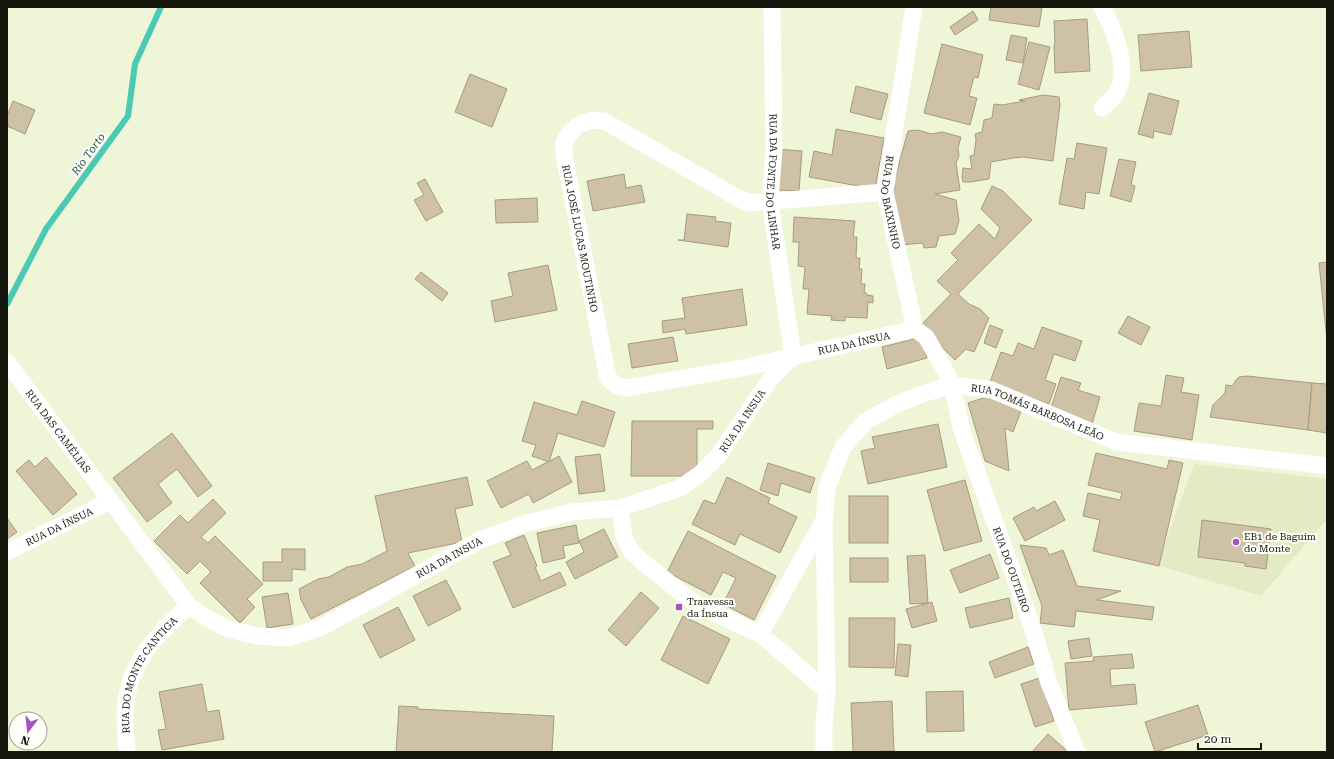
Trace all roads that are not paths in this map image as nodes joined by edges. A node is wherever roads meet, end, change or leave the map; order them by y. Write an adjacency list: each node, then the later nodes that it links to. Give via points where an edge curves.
1 (772, 7): 6 (street, RUA DA FONTE DO LINHAR, via 774,150)
2 (914, 7): 5 (street, RUA DO BAIXINHO)
3 (1102, 7): 4 (street, via 1116,37 1122,74 1115,96)
4 (1102, 108)
5 (884, 192): 6 (street); 7 (street, RUA DO BAIXINHO)
6 (770, 201): 8 (street, RUA DA FONTE DO LINHAR); 8 (street, RUA JOSÉ LUCAS MOUTINHO, via 749,203 738,198 604,121 592,120 578,125 564,142 564,155 608,378 617,386 627,388 747,367)
7 (915, 329): 8 (street, RUA DA ÍNSUA); 10 (street, via 926,337)
8 (793, 356): 13 (street, RUA DA INSUA, via 771,378 719,455 700,474 680,488)
9 (7, 362): 12 (street, RUA DAS CAMÉLIAS)
10 (952, 385): 11 (street, RUA TOMÁS BARBOSA LEÃO, via 992,390 1116,442); 14 (street, RUA TOMÁS BARBOSA LEÃO, via 895,405 866,421 843,447 835,465 827,487); 21 (street, RUA DO OUTEIRO, via 962,431 1030,620 1049,683)
11 (1327, 466)
12 (110, 501): 15 (street, RUA DA ÍNSUA); 16 (street, RUA DA INSUA)
13 (620, 508): 16 (street, RUA DA INSUA, via 572,512 524,524 480,540 322,627 288,638 257,636 228,629); 17 (street, via 624,537 631,551 644,563 698,606)
14 (824, 522): 17 (street); 18 (street, RUA TOMÁS BARBOSA LEÃO)
15 (7, 552)
16 (189, 606): 19 (street, RUA DO MONTE CANTIGA, via 149,646 136,666 126,703)
17 (760, 634): 18 (street)
18 (828, 691): 20 (street, RUA TOMÁS BARBOSA LEÃO)
19 (127, 752)
20 (824, 752)
21 (1077, 752)

